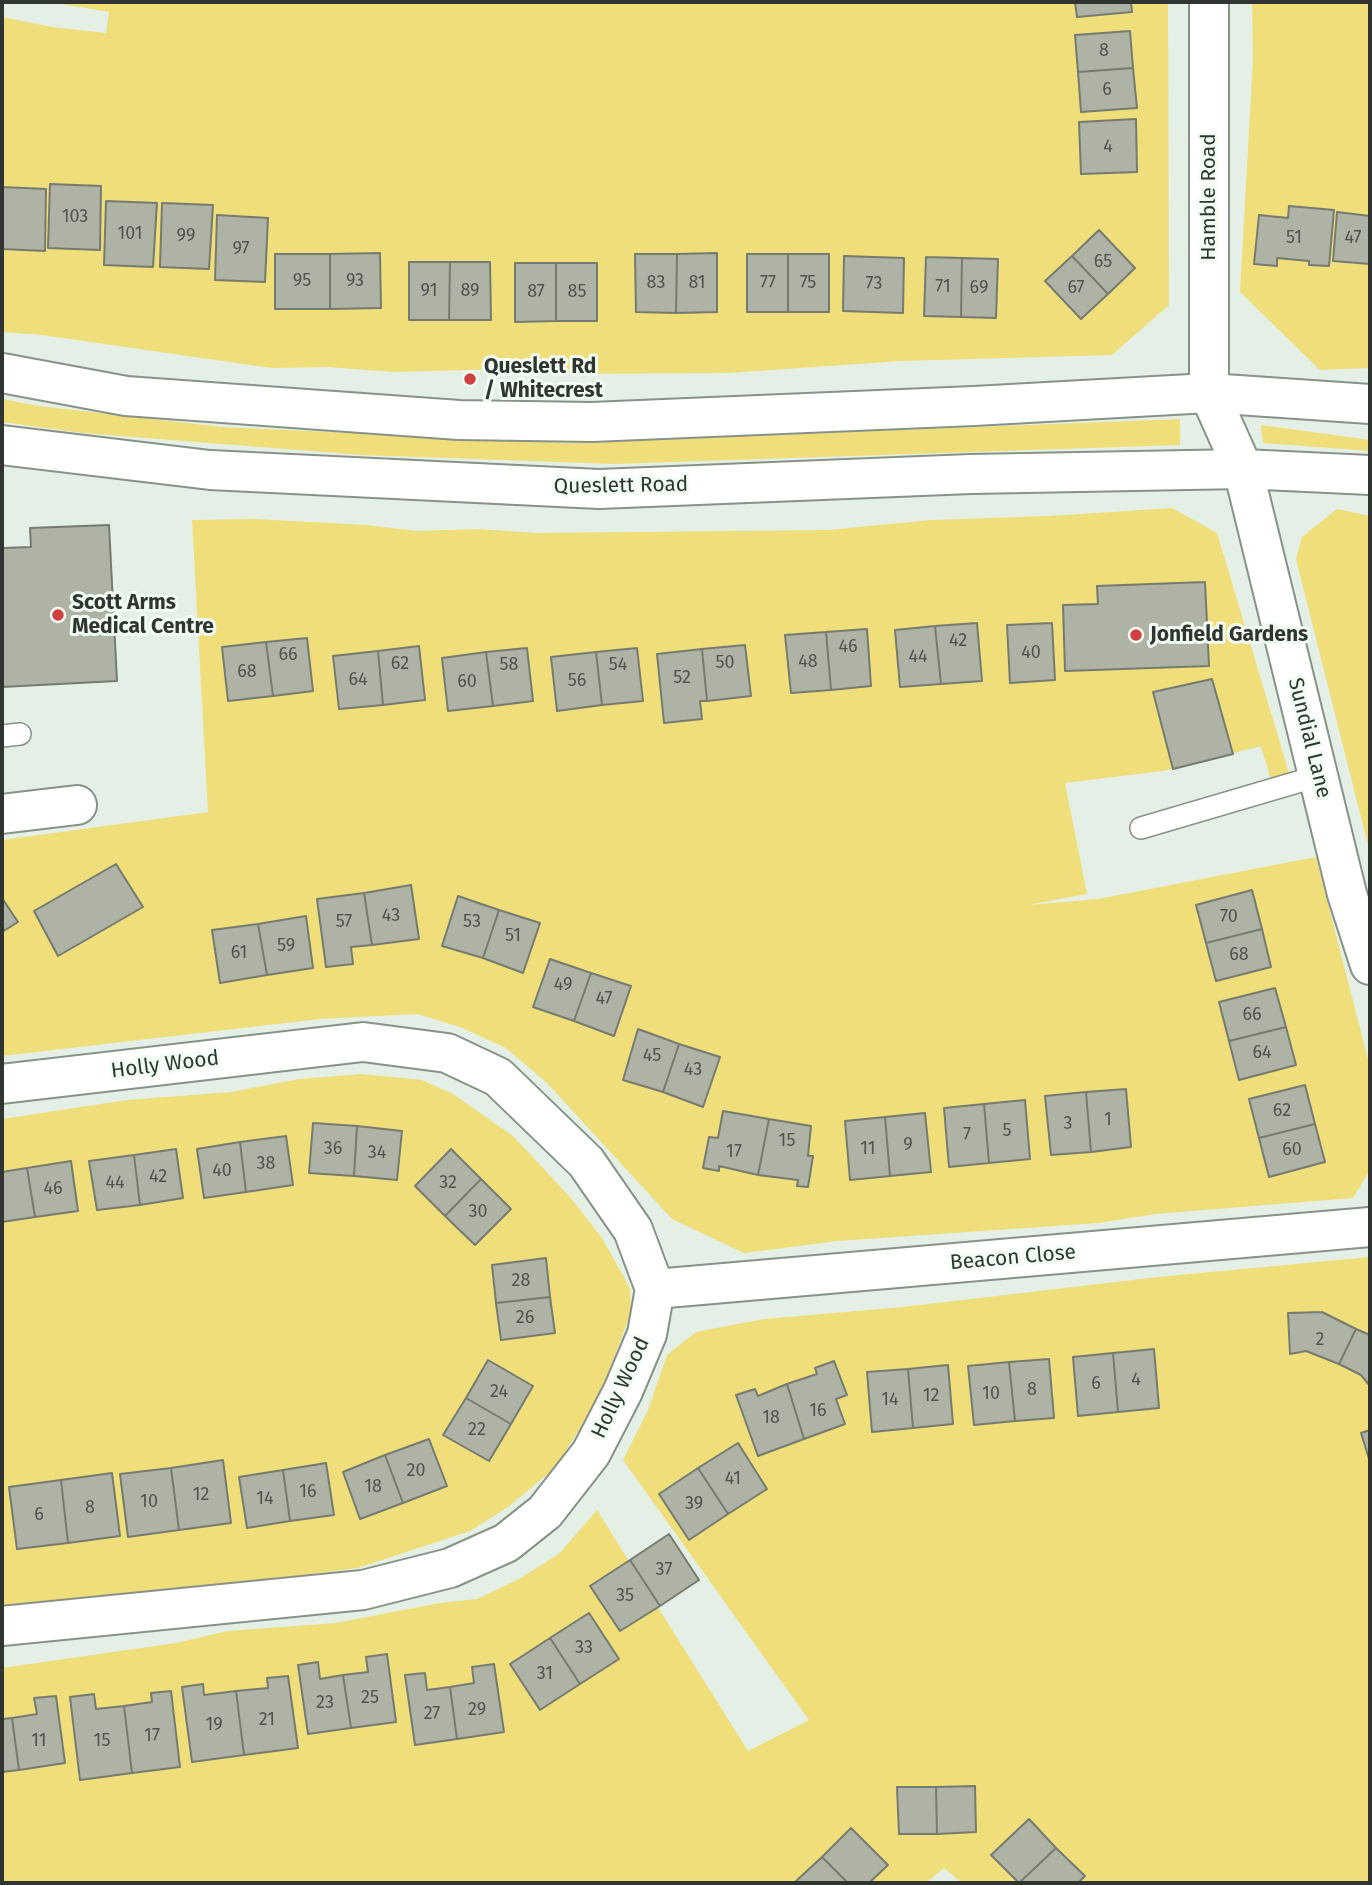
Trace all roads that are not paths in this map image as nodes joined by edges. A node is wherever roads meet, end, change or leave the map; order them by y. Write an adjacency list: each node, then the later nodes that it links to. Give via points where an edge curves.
1 (1209, 2): 3 (main road, Hamble Road)
2 (2, 373): 3 (main road, via 126,396 459,419 565,421)
3 (1209, 393): 4 (main road); 6 (main road)
4 (1370, 404)
5 (2, 445): 6 (main road, Queslett Road, via 210,470 599,489)
6 (1243, 469): 7 (main road, Queslett Road); 8 (main road, Sundial Lane)
7 (1370, 475)
8 (1318, 776): 11 (lane); 12 (main road, Sundial Lane)
9 (77, 805): 10 (main road)
10 (2, 814)
11 (1142, 828)
12 (1359, 890): 13 (main road, Sundial Lane)
13 (1370, 965)
14 (2, 1084): 16 (main road, Holly Wood, via 363,1042 447,1053 498,1077 586,1163 633,1230)
15 (1370, 1227): 16 (main road, Beacon Close)
16 (655, 1289): 17 (main road, Holly Wood, via 647,1334 591,1453 545,1512 506,1543 450,1568 363,1590)
17 (2, 1626)

